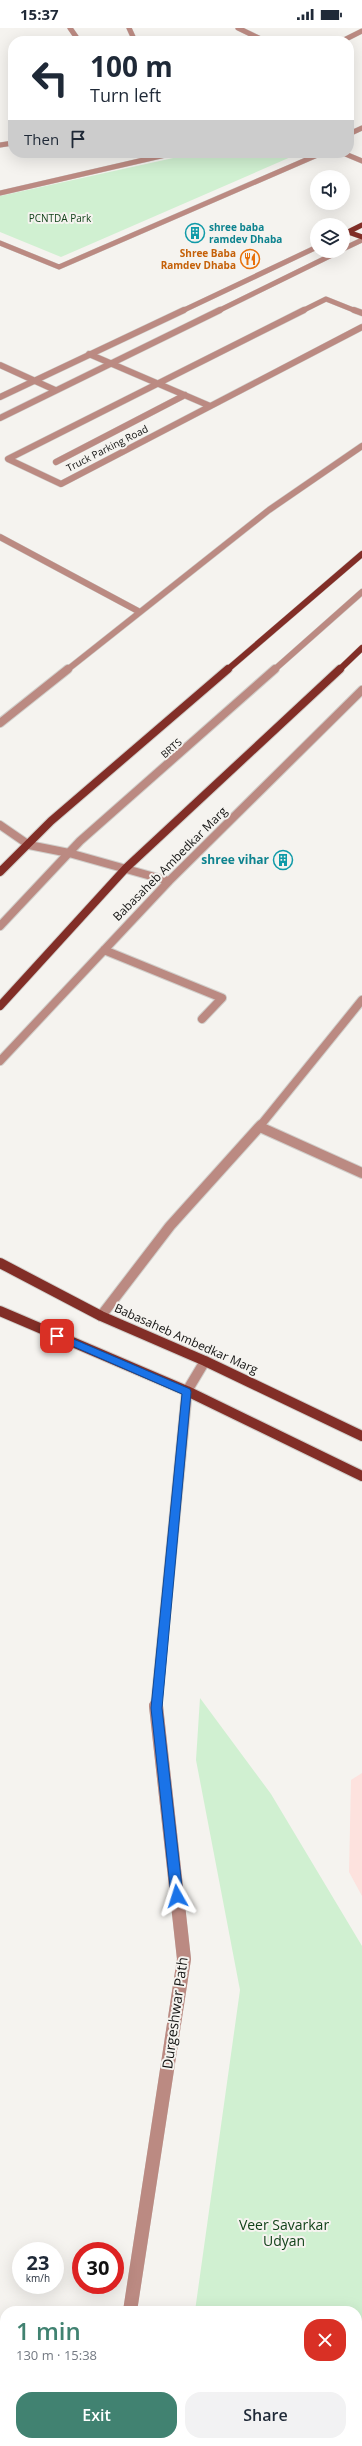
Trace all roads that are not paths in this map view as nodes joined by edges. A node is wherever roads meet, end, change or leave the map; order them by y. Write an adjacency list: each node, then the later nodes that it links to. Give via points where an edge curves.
1 (238, 28): 3 (street)
2 (362, 31): 4 (street)
3 (255, 36)
4 (352, 36)
5 (152, 158): 7 (street)
6 (310, 158): 12 (street, via 59,266)
7 (0, 193)
8 (362, 225): 9 (main road)
9 (350, 231)
10 (350, 234): 11 (main road)
11 (362, 239): 13 (street)
12 (0, 243)
13 (350, 246)
14 (310, 250): 18 (street)
15 (326, 258): 19 (street)
16 (362, 313): 22 (street, Truck Parking Road, via 326,299)
17 (362, 327): 26 (street, Truck Parking Road)
18 (89, 354): 19 (street); 21 (street)
19 (110, 363): 22 (street); 23 (street)
20 (0, 365): 21 (street)
21 (34, 380): 23 (street); 25 (street)
22 (154, 383): 24 (street); 26 (street, Truck Parking Road, via 8,459 61,484)
23 (55, 390): 27 (street)
24 (185, 395): 26 (street); 29 (street)
25 (0, 397)
26 (210, 406)
27 (0, 418)
28 (362, 446): 33 (street, via 298,488)
29 (56, 462)
30 (0, 538): 33 (street)
31 (362, 554): 38 (main road, via 51,821)
32 (362, 592): 39 (street, BRTS)
33 (138, 611): 36 (street)
34 (362, 648): 40 (main road, Babasaheb Ambedkar Marg)
35 (362, 690): 42 (street, Babasaheb Ambedkar Marg)
36 (0, 723)
37 (0, 825): 38 (street)
38 (30, 845): 39 (street); 41 (main road)
39 (69, 853): 40 (street); 43 (street, BRTS)
40 (126, 868): 42 (street); 46 (main road, Babasaheb Ambedkar Marg)
41 (0, 872)
42 (169, 881): 44 (street, Babasaheb Ambedkar Marg)
43 (0, 926)
44 (104, 950): 47 (street, via 222,998); 48 (street, Babasaheb Ambedkar Marg)
45 (362, 1000): 49 (street)
46 (0, 1006)
47 (202, 1019)
48 (0, 1061)
49 (260, 1127): 50 (street); 53 (street, via 170,1226)
50 (362, 1173)
51 (0, 1263): 53 (main road, Babasaheb Ambedkar Marg)
52 (0, 1311): 55 (main road)
53 (101, 1316): 54 (main road, Babasaheb Ambedkar Marg)
54 (205, 1361): 55 (street, Durgeshwar Path); 56 (main road, Babasaheb Ambedkar Marg)
55 (187, 1392): 57 (main road); 58 (street, Durgeshwar Path, via 156,1708 184,1959)
56 (362, 1436)
57 (362, 1476)
58 (131, 2306)

